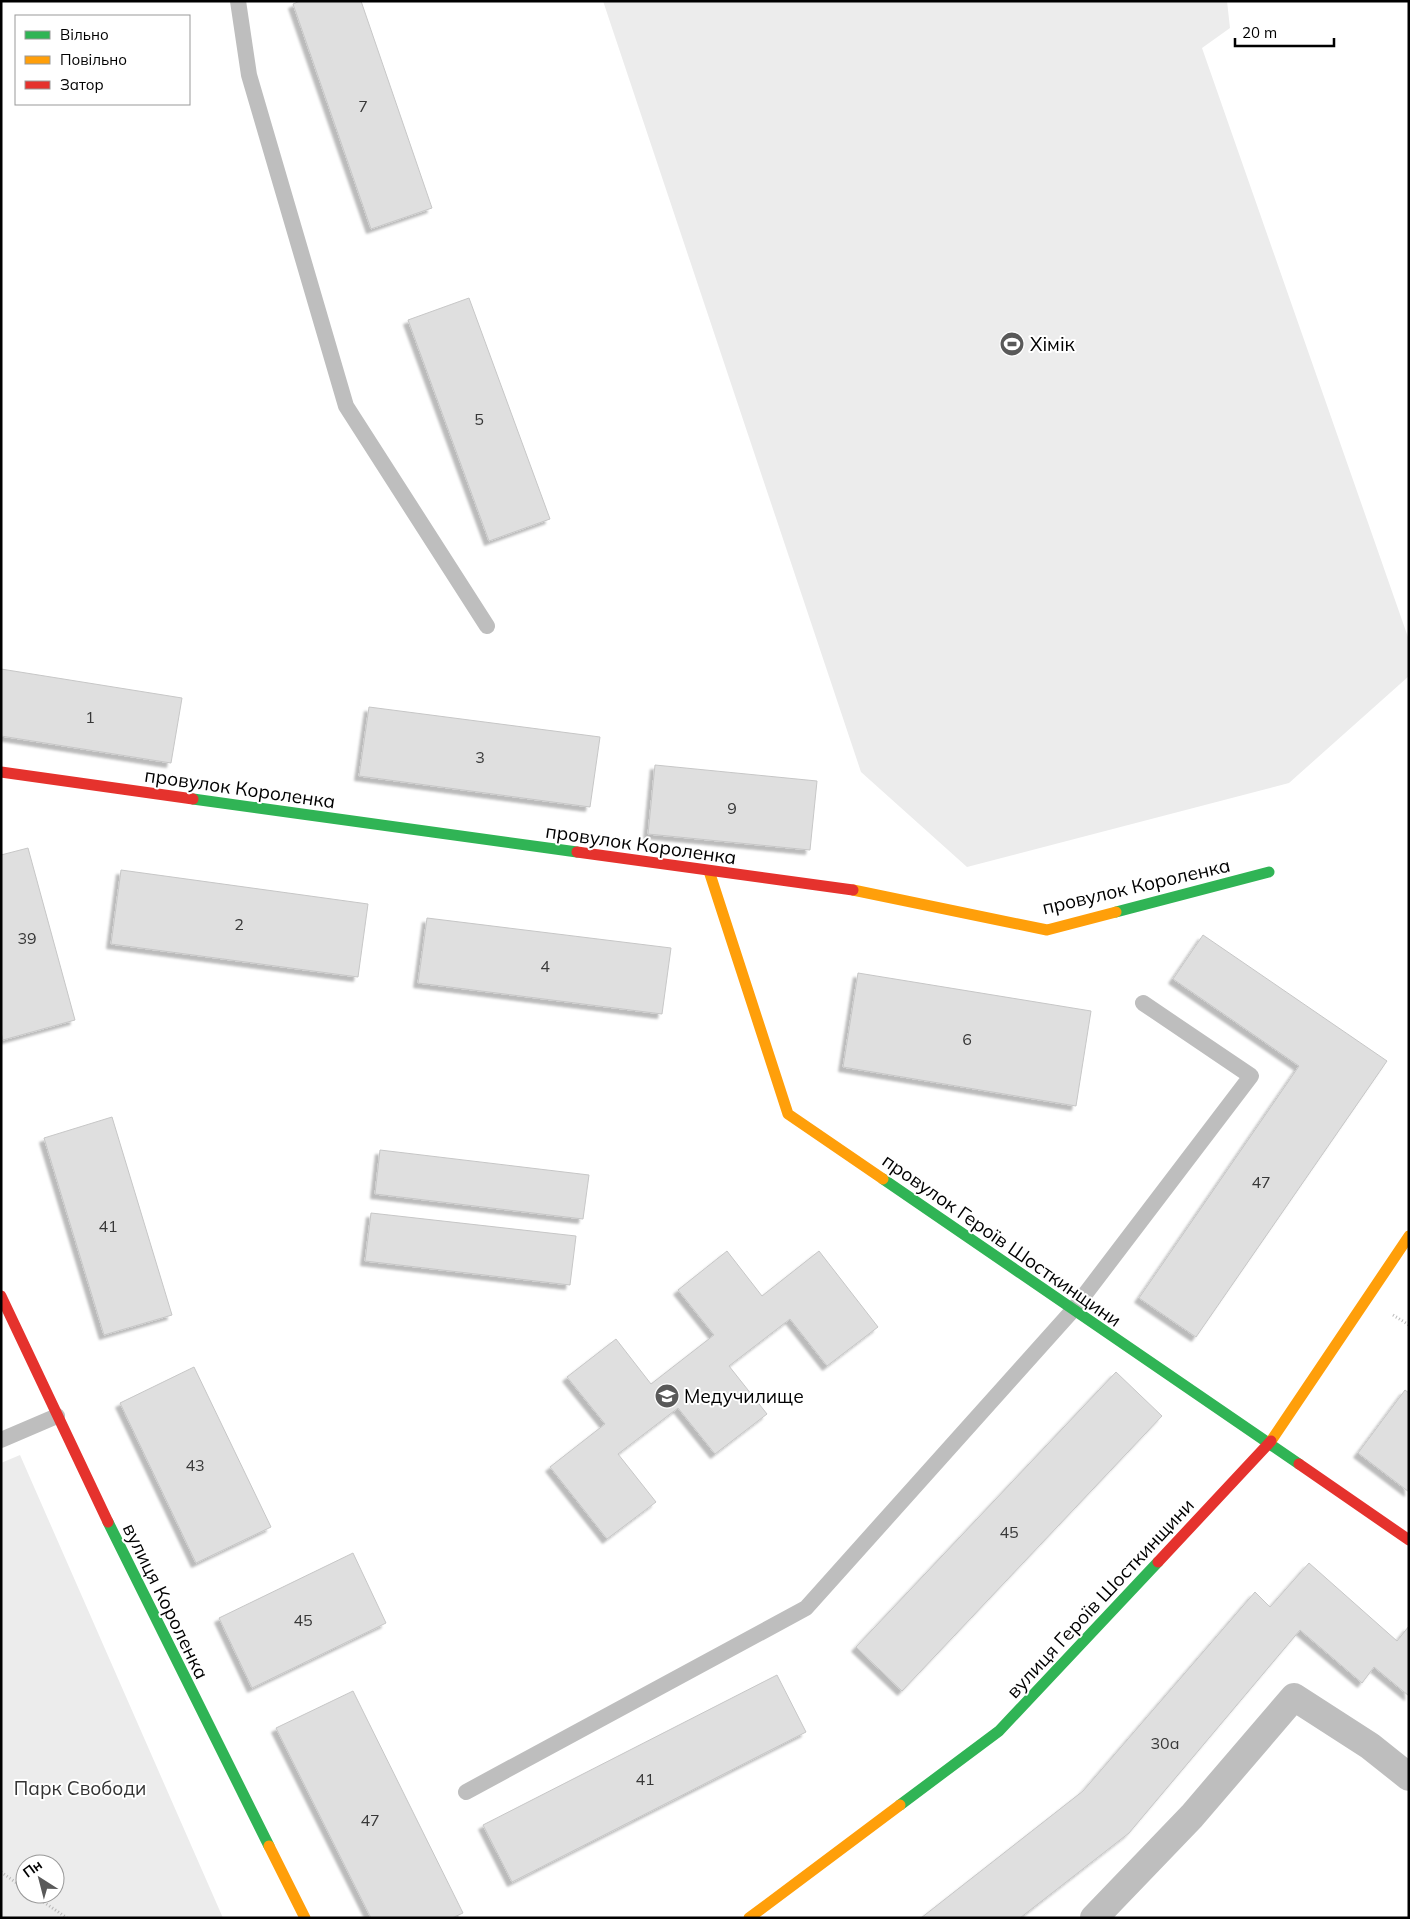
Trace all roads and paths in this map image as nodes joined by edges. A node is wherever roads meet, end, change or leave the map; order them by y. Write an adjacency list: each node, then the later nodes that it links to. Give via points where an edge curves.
1 (238, 1): 2 (lane, via 249,75 346,406)
2 (487, 626)
3 (1, 772): 4 (street, провулок Короленка)
4 (709, 870): 5 (street, провулок Короленка, via 851,890 1047,930); 9 (street, провулок Героїв Шосткинщини, via 788,1114)
5 (1270, 872)
6 (1143, 1003): 9 (lane, via 1251,1076)
7 (1409, 1236): 12 (street, вулиця Героїв Шосткинщини)
8 (1, 1296): 10 (street, вулиця Короленка)
9 (1073, 1310): 12 (street, провулок Героїв Шосткинщини); 15 (lane, via 806,1608)
10 (57, 1416): 11 (lane); 20 (street, вулиця Короленка)
11 (1, 1440)
12 (1268, 1445): 13 (street, провулок Героїв Шосткинщини); 21 (street, вулиця Героїв Шосткинщини, via 999,1732)
13 (1409, 1540)
14 (1409, 1778): 22 (street, via 1370,1746 1294,1696 1192,1816)
15 (466, 1792)
16 (1, 1872): 17 (path)
17 (15, 1882)
18 (47, 1904): 19 (path)
19 (67, 1918)
20 (305, 1918)
21 (749, 1918)
22 (1094, 1918)

